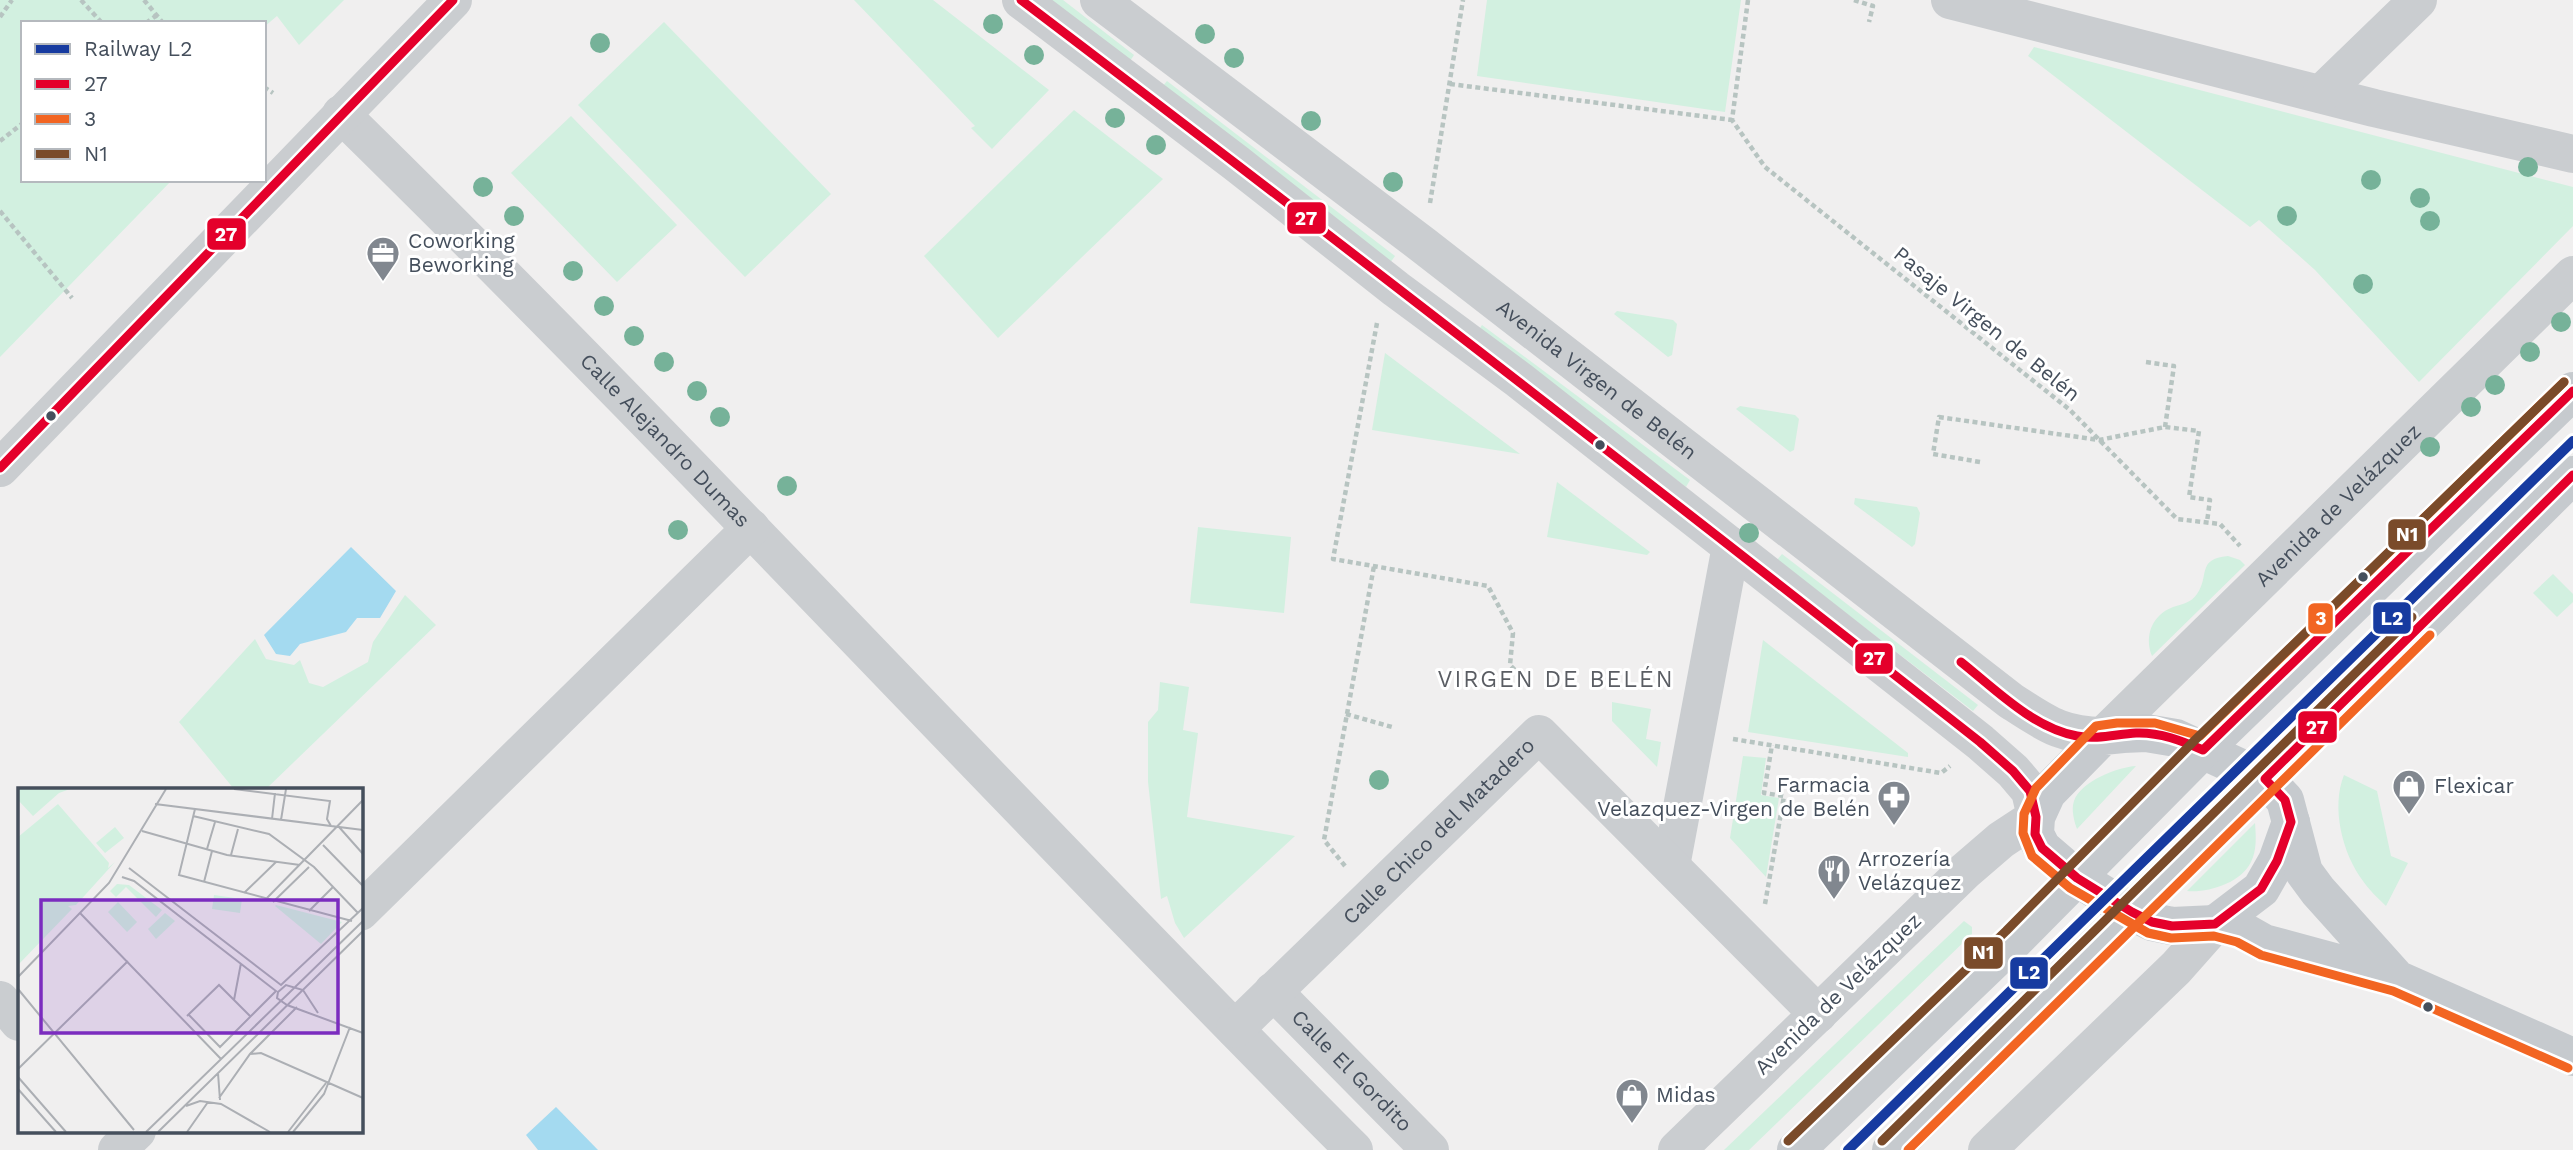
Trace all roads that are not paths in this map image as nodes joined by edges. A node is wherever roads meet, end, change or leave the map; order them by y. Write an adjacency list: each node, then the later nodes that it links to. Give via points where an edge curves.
1 (453, 0): 8 (street)
2 (1021, 0): 15 (street)
3 (1099, 0): 16 (street, Avenida Virgen de Belén, via 2011,701 2052,727 2077,736)
4 (1950, 0): 6 (street)
5 (2418, 0): 7 (street)
6 (2020, 8): 7 (street)
7 (2321, 94): 9 (street)
8 (341, 114): 12 (street); 14 (street, Calle Alejandro Dumas)
9 (2573, 154)
10 (2573, 275): 16 (street, Avenida de Velázquez)
11 (2573, 391): 17 (main road)
12 (0, 468)
13 (2573, 475): 18 (main road)
14 (751, 528): 23 (street, Calle Alejandro Dumas); 31 (street)
15 (1731, 546): 19 (street, via 2013,771 2030,791); 21 (street)
16 (2103, 736): 17 (main road, via 2147,733 2176,738); 19 (main road, via 2047,793)
17 (2203, 750): 18 (main road); 22 (main road)
18 (2265, 779): 20 (main road, via 2284,800); 24 (main road)
19 (2036, 817): 22 (main road, via 2035,834 2042,848); 29 (street, Avenida de Velázquez, via 1965,871)
20 (2291, 822): 25 (main road, via 2277,861 2260,889); 26 (main road, via 2304,872)
21 (1671, 866): 27 (street, Calle Chico del Matadero, via 1539,734); 29 (street, Calle Chico del Matadero)
22 (2077, 878): 24 (main road); 36 (main road)
23 (362, 910)
24 (2132, 912): 25 (main road, via 2172,926); 37 (main road)
25 (2215, 924): 26 (main road, via 2241,930 2264,943); 38 (street, via 2176,968)
26 (2397, 979): 32 (main road)
27 (1273, 990): 31 (street, Calle Chico del Matadero); 34 (street, Calle El Gordito)
28 (0, 1000): 30 (street)
29 (1818, 1014): 35 (street, Avenida de Velázquez)
30 (18, 1021)
31 (1235, 1029): 33 (street)
32 (2573, 1057)
33 (1354, 1150)
34 (1430, 1150)
35 (1677, 1150)
36 (1796, 1150)
37 (1891, 1150)
38 (1987, 1150)

